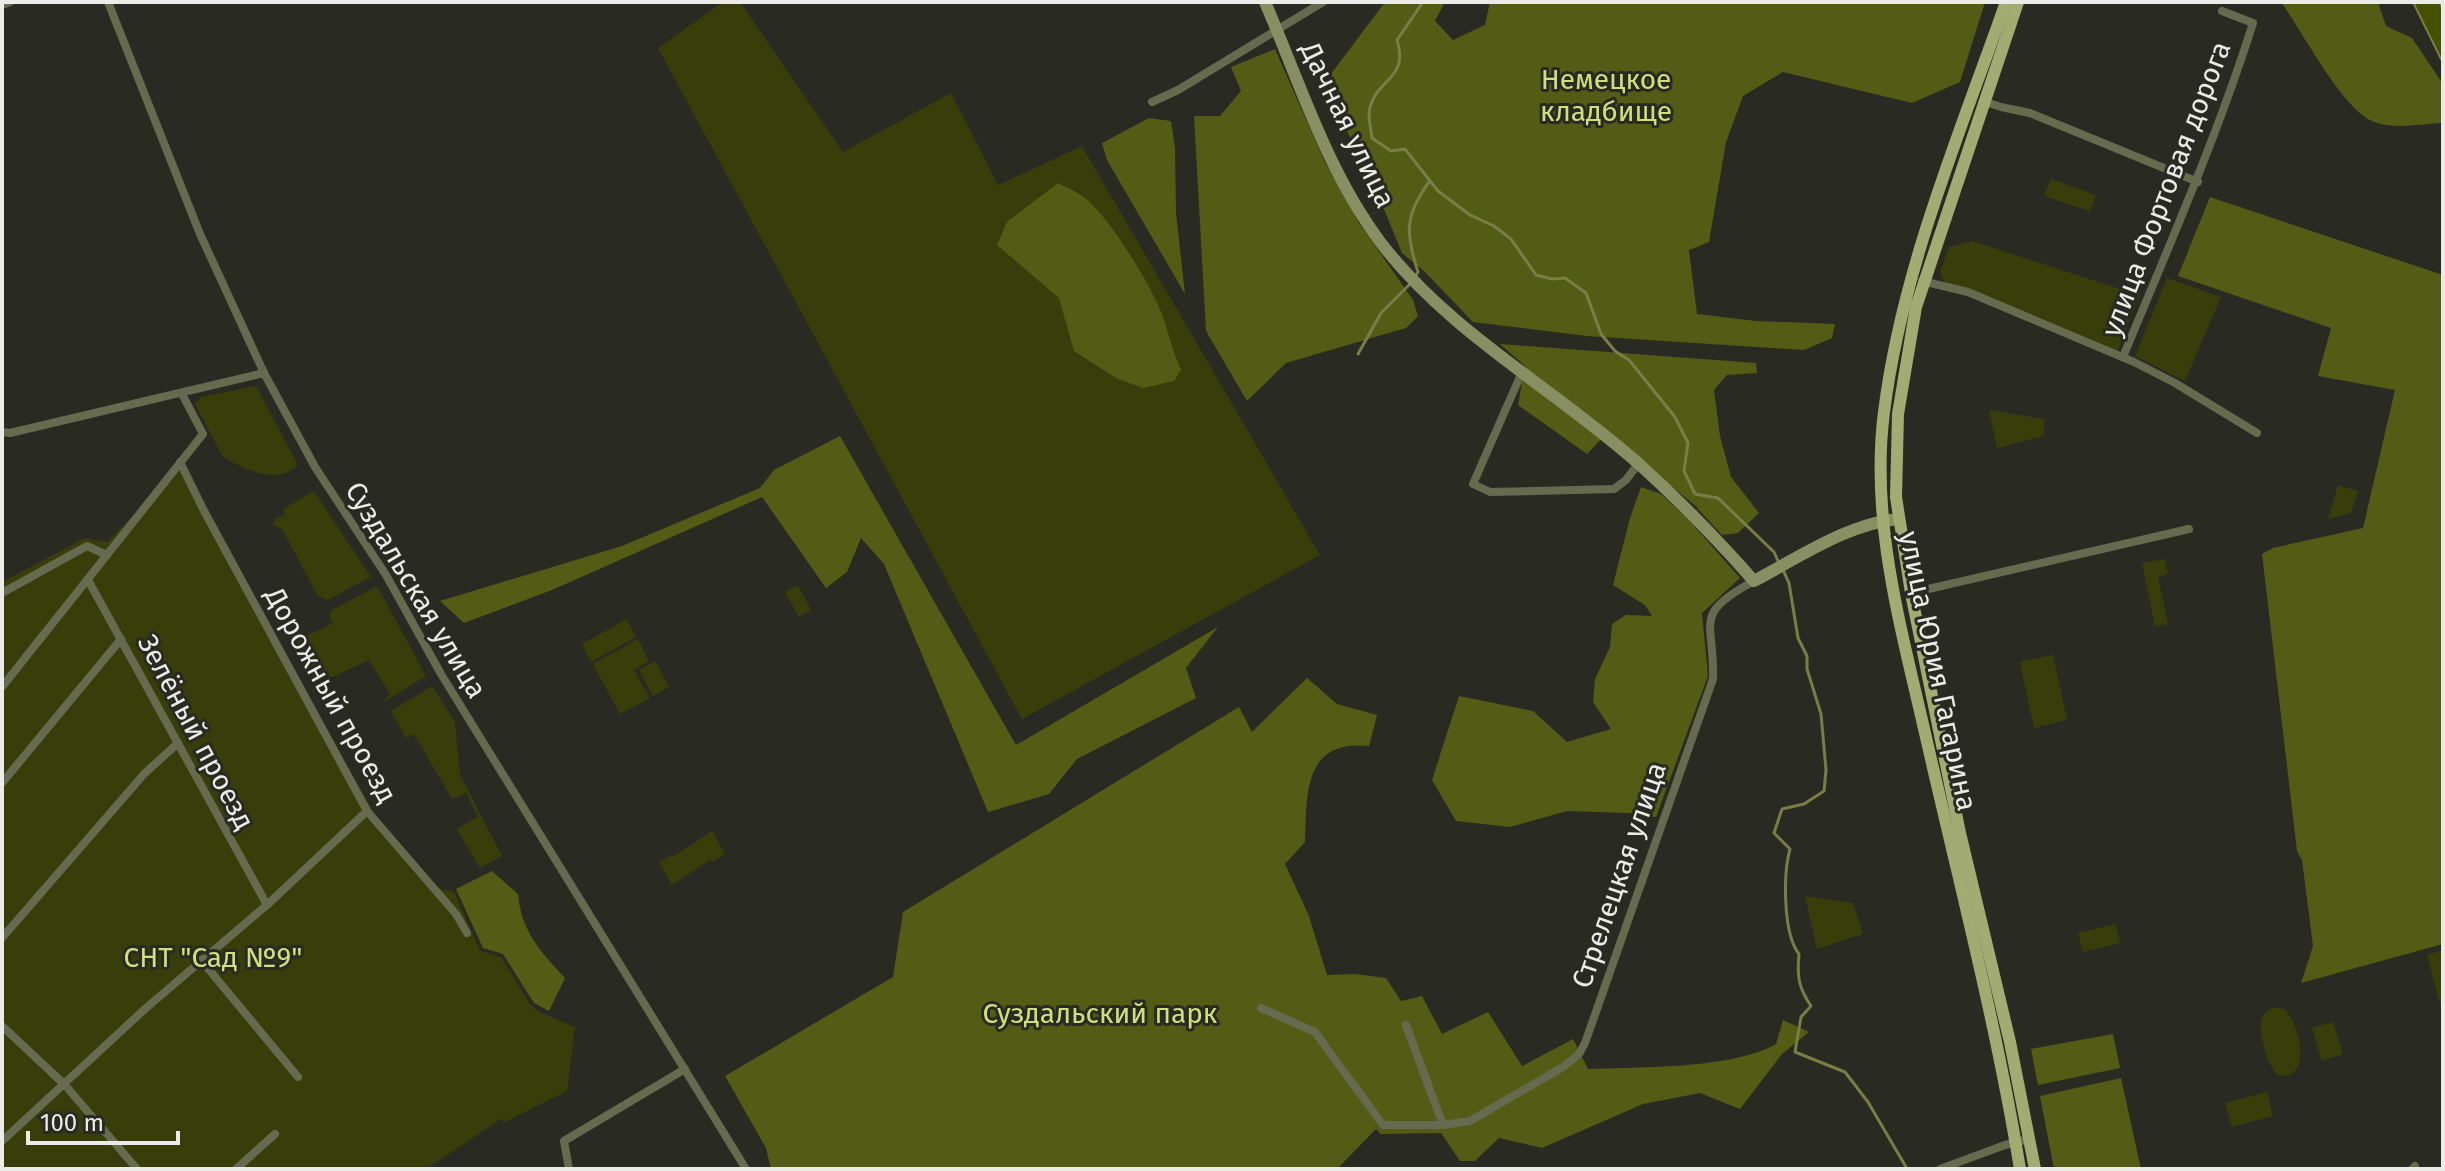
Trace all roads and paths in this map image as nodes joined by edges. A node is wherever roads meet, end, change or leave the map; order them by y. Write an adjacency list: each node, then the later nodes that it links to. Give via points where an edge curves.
1 (10, 2): 7 (street)
2 (108, 2): 17 (street, Суздальская улица, via 200,234)
3 (1265, 2): 9 (street, Дачная улица)
4 (1323, 2): 9 (street)
5 (2006, 2): 13 (main road, улица Юрия Гагарина)
6 (2018, 2): 10 (main road, улица Юрия Гагарина)
7 (2, 5)
8 (2222, 11): 12 (street, улица Фортовая дорога, via 2253,23)
9 (1276, 28): 11 (street); 16 (street, Дачная улица, via 1309,112 1371,229 1457,322)
10 (1983, 101): 12 (street, via 2030,113); 14 (main road, улица Юрия Гагарина)
11 (1152, 102)
12 (2198, 182): 15 (street, улица Фортовая дорога)
13 (1910, 277): 14 (street); 24 (main road, улица Юрия Гагарина, via 1884,414)
14 (1923, 281): 15 (street, via 1968,292); 23 (main road, улица Юрия Гагарина, via 1898,414)
15 (2123, 357): 20 (street)
16 (1522, 372): 22 (street, Дачная улица); 22 (street, via 1473,484 1490,492 1614,489)
17 (264, 373): 18 (street); 43 (street, Суздальская улица, via 315,467)
18 (182, 394): 19 (street); 21 (street, via 203,434)
19 (2, 432)
20 (2257, 433)
21 (180, 462): 26 (street); 35 (street, Дорожный проезд)
22 (1638, 464): 28 (street)
23 (1899, 519): 24 (street, Стрелецкая улица); 30 (main road, улица Юрия Гагарина)
24 (1882, 520): 28 (street, Стрелецкая улица); 50 (main road, улица Юрия Гагарина, via 1892,588)
25 (2189, 529): 30 (street)
26 (107, 555): 27 (street); 29 (street, via 87,546)
27 (88, 580): 31 (street, Зелёный проезд); 32 (street)
28 (1754, 581): 46 (street, Стрелецкая улица, via 1712,612 1713,679 1579,1054 1470,1121)
29 (2, 593)
30 (1911, 593): 48 (main road, улица Юрия Гагарина)
31 (121, 639): 33 (street, Зелёный проезд); 34 (street)
32 (2, 687)
33 (178, 743): 36 (street, Зелёный проезд); 38 (street, via 144,774)
34 (2, 783)
35 (367, 811): 36 (street); 37 (street, Дорожный проезд)
36 (267, 905): 39 (street)
37 (467, 933)
38 (2, 938)
39 (201, 960): 44 (street); 45 (street)
40 (1261, 1008): 46 (street, Стрелецкая улица, via 1315,1032 1383,1125)
41 (1406, 1025): 46 (street)
42 (2, 1026): 45 (street)
43 (685, 1069): 53 (street, via 564,1141); 54 (street, Суздальская улица)
44 (298, 1077)
45 (65, 1085): 49 (street); 51 (street)
46 (1443, 1125)
47 (275, 1134): 52 (street)
48 (2029, 1139): 50 (street); 57 (main road, улица Юрия Гагарина)
49 (2, 1141)
50 (2015, 1141): 55 (street); 56 (main road, улица Юрия Гагарина)
51 (137, 1169)
52 (236, 1169)
53 (569, 1169)
54 (746, 1169)
55 (1940, 1169)
56 (2020, 1169)
57 (2035, 1169)

